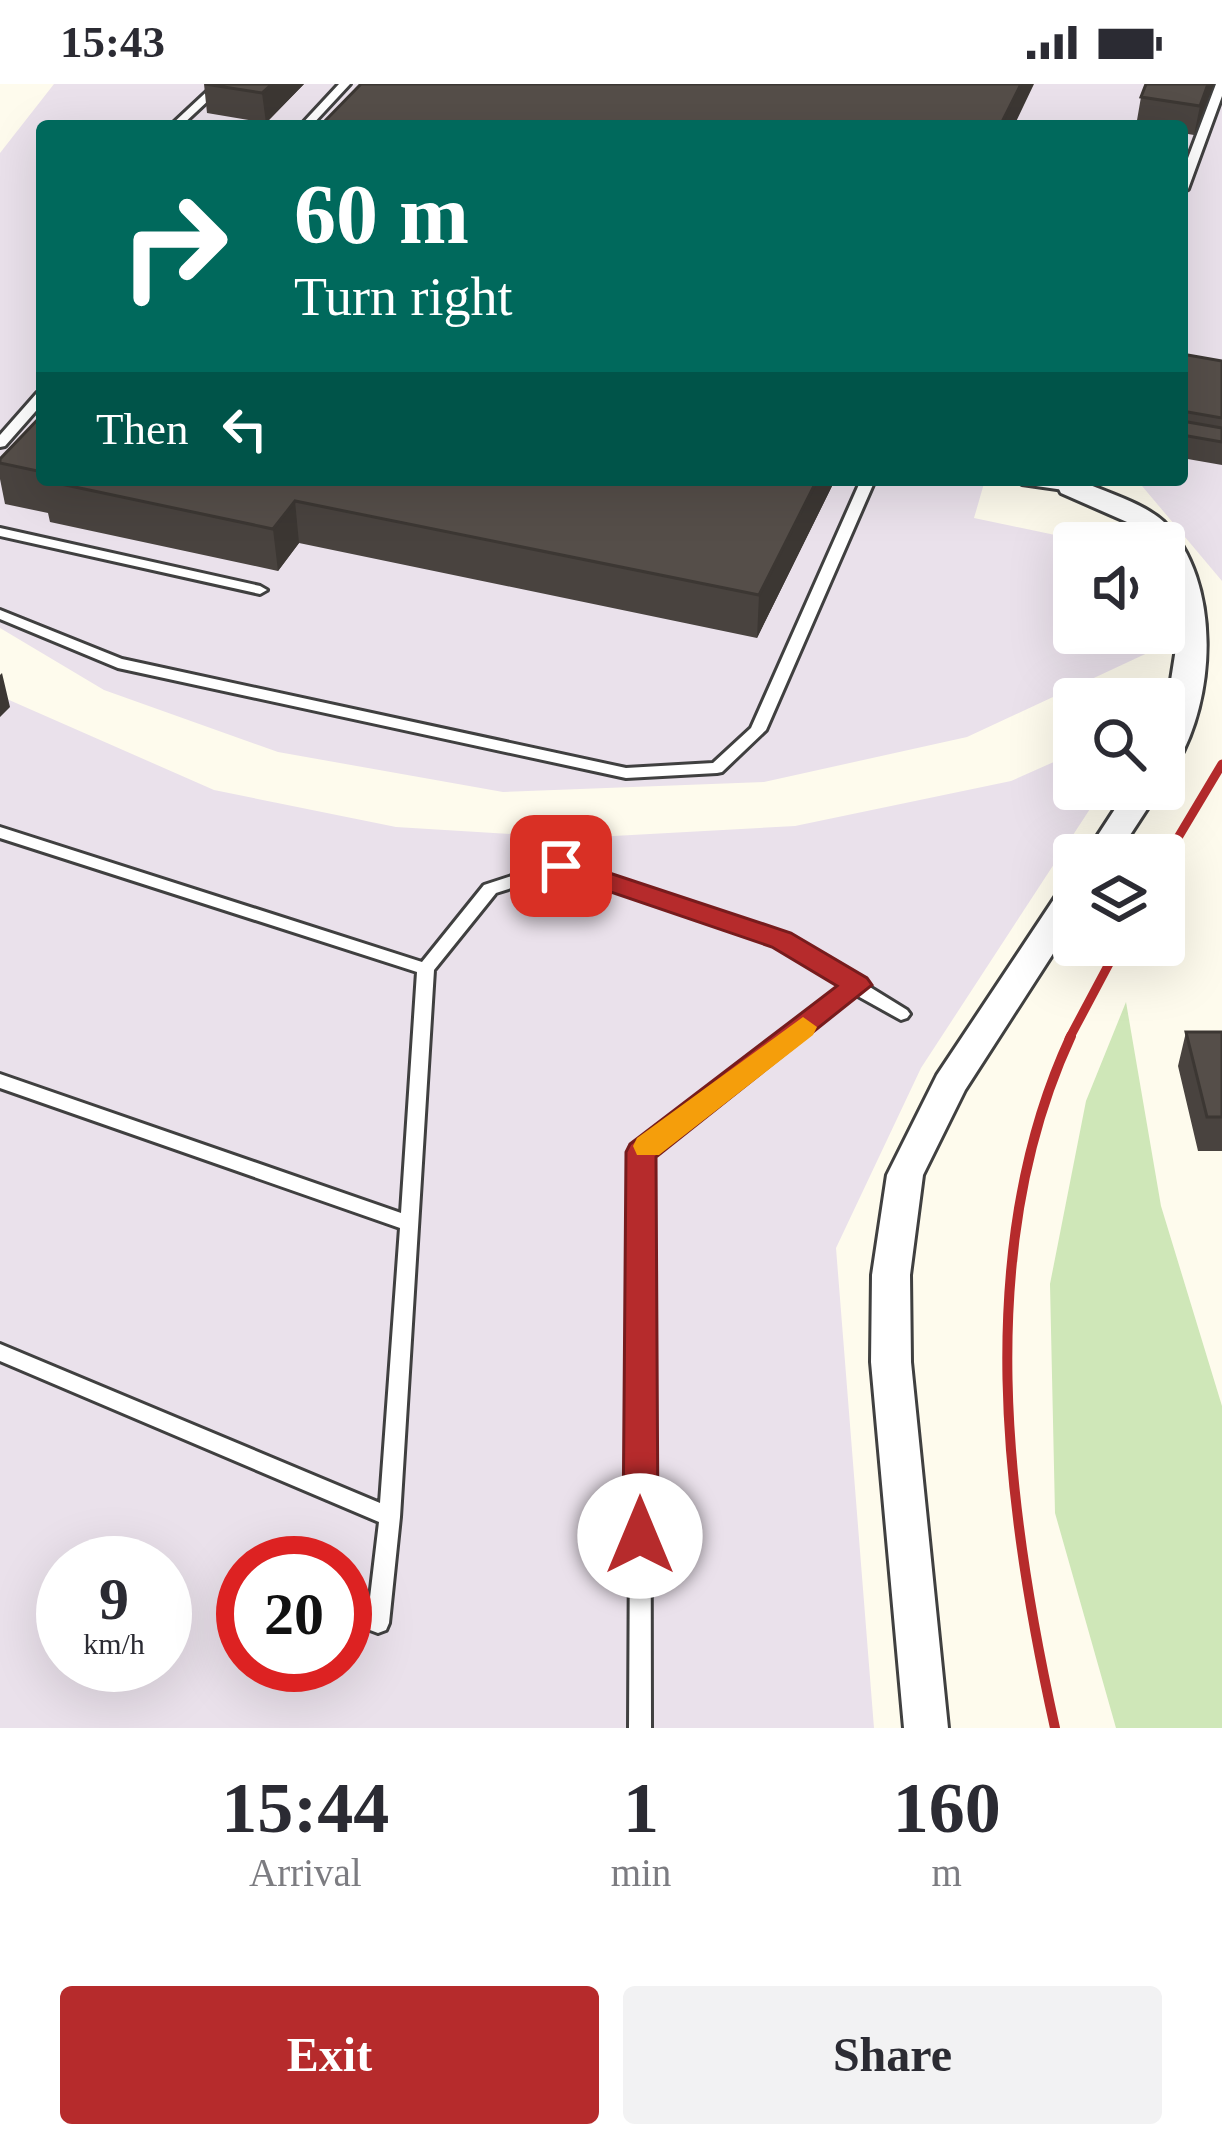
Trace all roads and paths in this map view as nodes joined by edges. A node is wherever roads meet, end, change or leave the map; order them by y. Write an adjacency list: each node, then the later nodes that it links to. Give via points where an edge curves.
1 (221, 84): 4 (lane)
2 (345, 84): 5 (lane)
3 (1220, 84): 6 (lane)
4 (182, 120)
5 (311, 120)
6 (1188, 172)
7 (36, 403): 8 (lane)
8 (0, 443)
9 (865, 486): 14 (lane, via 758,730 717,768 626,773 118,663)
10 (1064, 486): 11 (lane)
11 (1071, 487): 15 (street, via 1155,529 1184,574 1194,643)
12 (0, 532): 13 (lane)
13 (260, 590)
14 (0, 614)
15 (1185, 694)
16 (0, 832): 18 (lane)
17 (1053, 928): 27 (street, via 950,1084 905,1175 891,1275 891,1361)
18 (426, 969): 19 (lane, via 490,889 561,866 782,940); 22 (lane)
19 (857, 985): 20 (lane); 26 (lane, via 641,1152)
20 (901, 1014)
21 (0, 1081): 22 (lane)
22 (410, 1224): 24 (lane)
23 (0, 1352): 24 (lane)
24 (390, 1517): 25 (lane)
25 (378, 1623)
26 (640, 1728)
27 (926, 1728)

